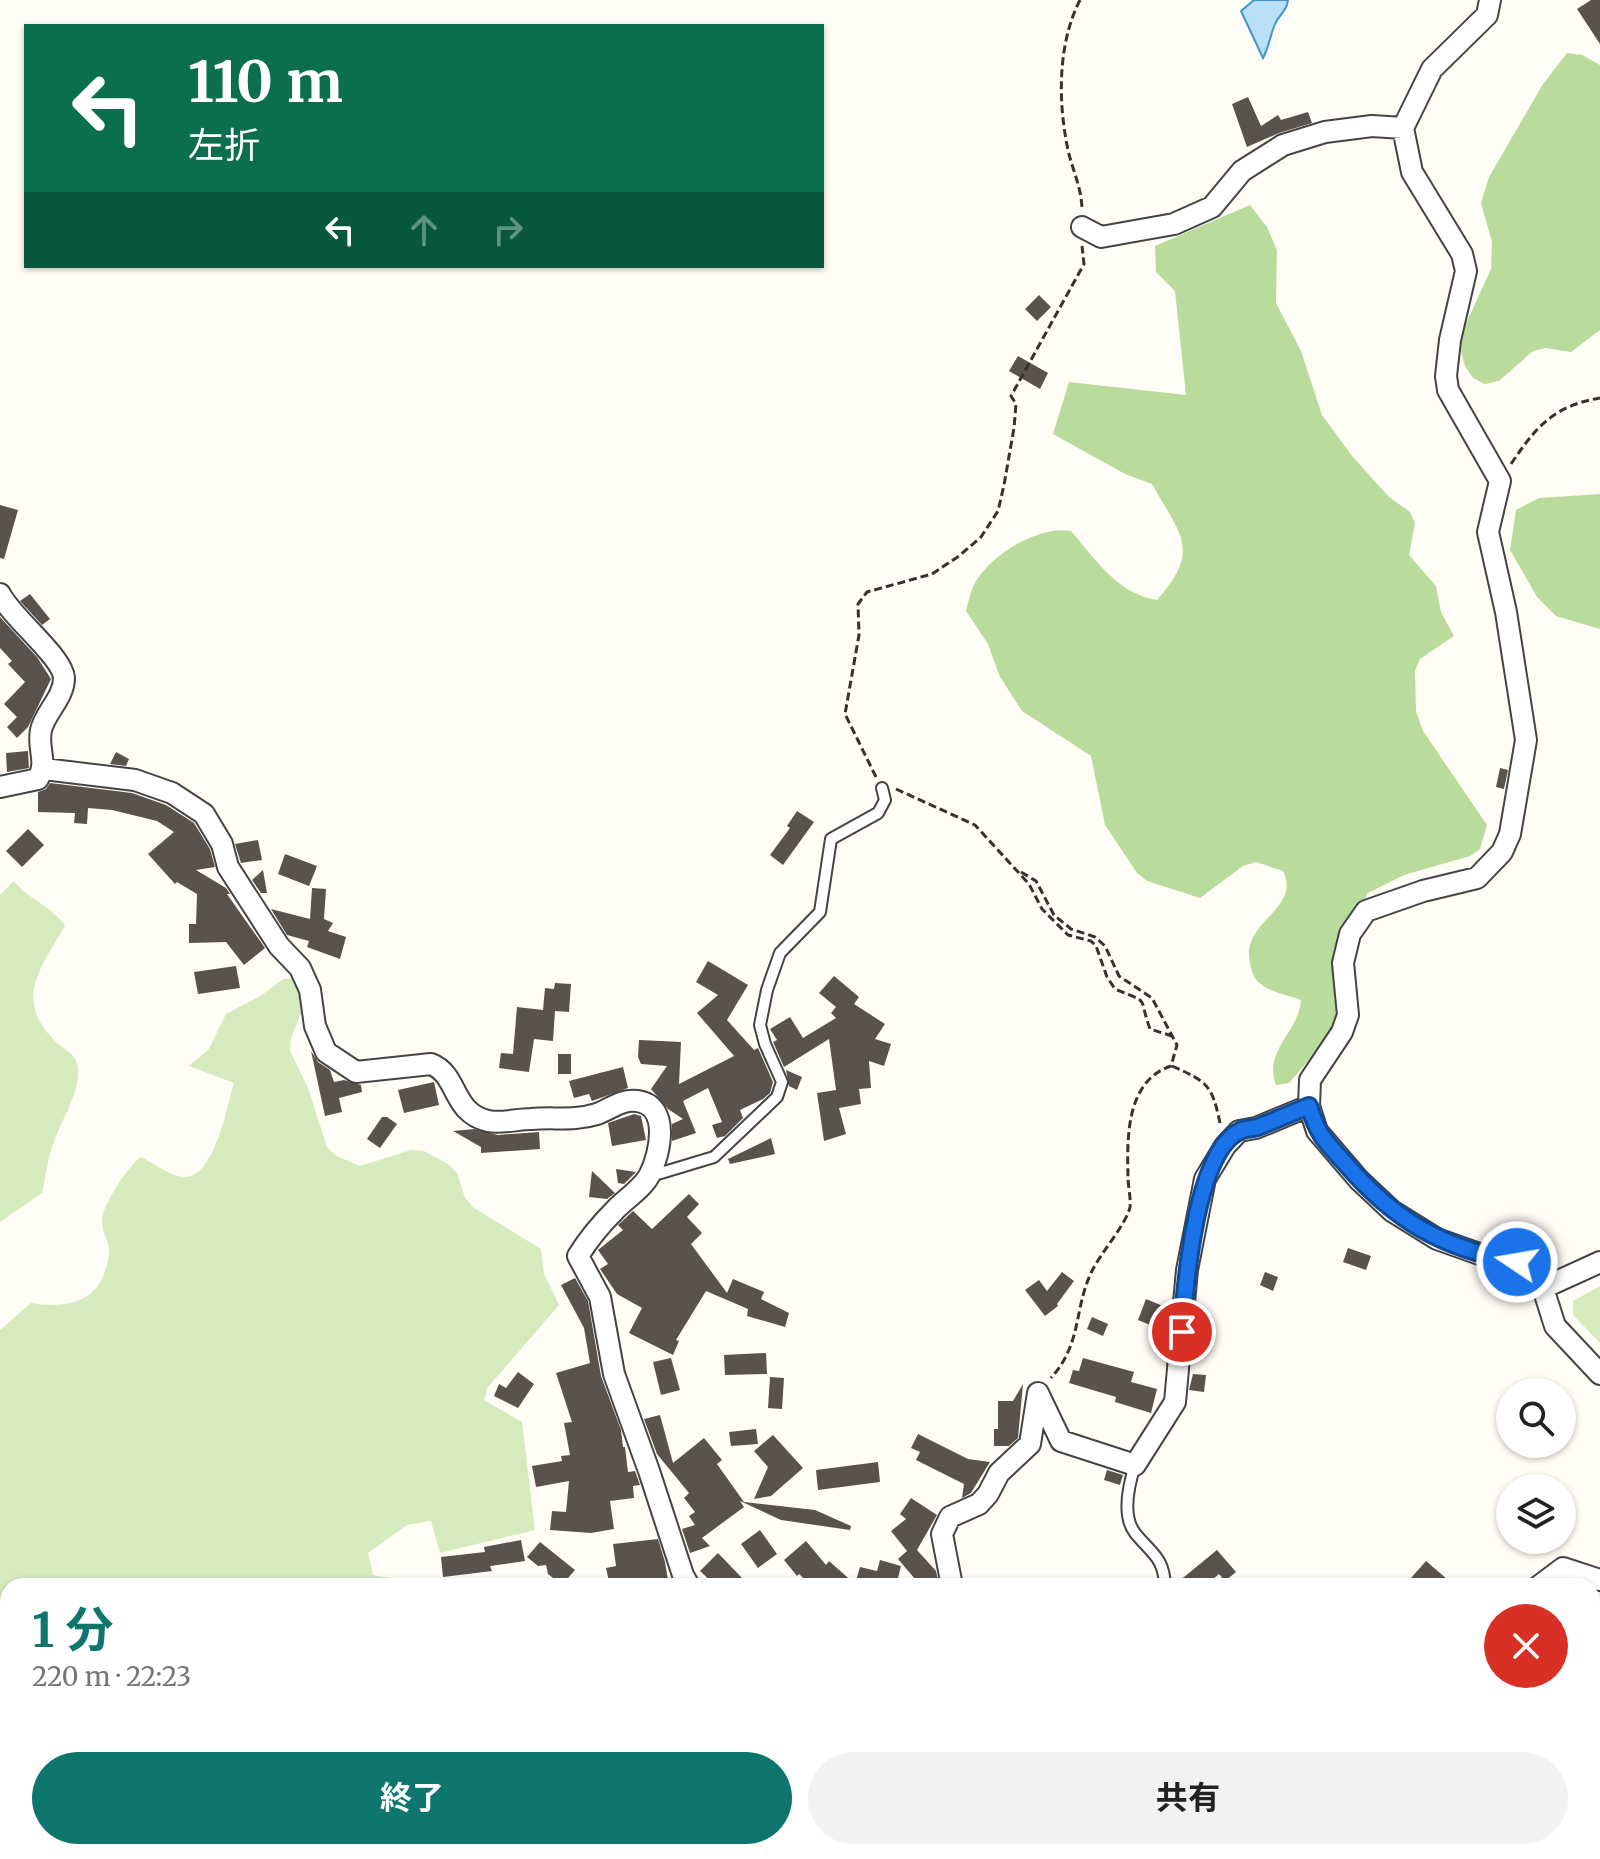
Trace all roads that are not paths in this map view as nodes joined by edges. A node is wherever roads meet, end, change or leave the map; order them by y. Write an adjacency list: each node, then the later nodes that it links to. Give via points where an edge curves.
1 (1490, 0): 2 (street, via 1487,15 1432,69)
2 (1403, 128): 3 (street, via 1325,132 1283,145 1242,171 1212,207 1174,224 1101,237); 8 (street, via 1412,172 1462,254 1466,271 1446,376 1448,390 1500,481 1488,532 1526,740 1510,834 1502,852 1477,878 1366,911 1350,934 1343,963 1348,1015 1310,1080)
3 (1082, 227)
4 (0, 594): 5 (street, via 60,664 64,679 41,729)
5 (44, 769): 6 (street, via 38,779); 9 (street, via 135,780 172,793 204,814 222,844 228,867 279,946 300,968 326,1052 356,1072 431,1064 441,1068 470,1115 491,1122 572,1119 638,1101 656,1114 661,1132)
6 (0, 787)
7 (882, 788): 9 (lane, via 885,800 878,813 831,839 820,912 780,953 771,977 760,1025 782,1082 777,1097 714,1157)
8 (1309, 1106): 11 (street, via 1317,1131 1392,1211 1437,1239 1517,1262); 13 (street, via 1239,1131 1205,1179 1187,1270 1175,1402)
9 (649, 1177): 14 (street, via 578,1256 600,1297 614,1374)
10 (1600, 1262): 11 (street)
11 (1543, 1288): 12 (street, via 1555,1326)
12 (1600, 1374)
13 (1135, 1465): 15 (street, via 1061,1441 1038,1393 1030,1444 999,1473 979,1504 950,1517 942,1534); 16 (lane, via 1129,1517 1133,1531 1155,1553)
14 (685, 1578)
15 (950, 1578)
16 (1165, 1578)
17 (1550, 1578): 18 (street, via 1563,1568)
18 (1594, 1578)

